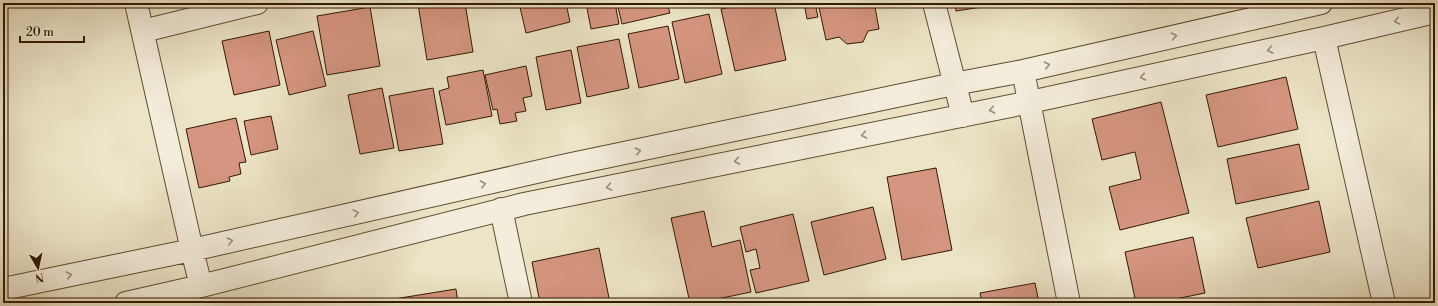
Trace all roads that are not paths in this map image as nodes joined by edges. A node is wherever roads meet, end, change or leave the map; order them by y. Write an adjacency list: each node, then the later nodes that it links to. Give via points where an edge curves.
1 (136, 3): 6 (street)
2 (257, 3): 6 (street)
3 (934, 3): 9 (street)
4 (1321, 3): 8 (street, one-way to 4)
5 (1435, 12): 7 (street, one-way to 7)
6 (142, 31): 13 (street)
7 (1324, 38): 10 (street, one-way to 10); 19 (street)
8 (1023, 71): 9 (street); 10 (street)
9 (954, 84): 11 (street); 13 (street, one-way to 9, via 575,164)
10 (1030, 102): 11 (street, one-way to 11); 18 (street)
11 (963, 116): 12 (street, one-way to 12)
12 (501, 209): 14 (street); 17 (street)
13 (192, 250): 14 (street); 15 (street, one-way to 13)
14 (201, 286): 16 (street)
15 (3, 289)
16 (126, 303)
17 (521, 303)
18 (1069, 303)
19 (1384, 303)

